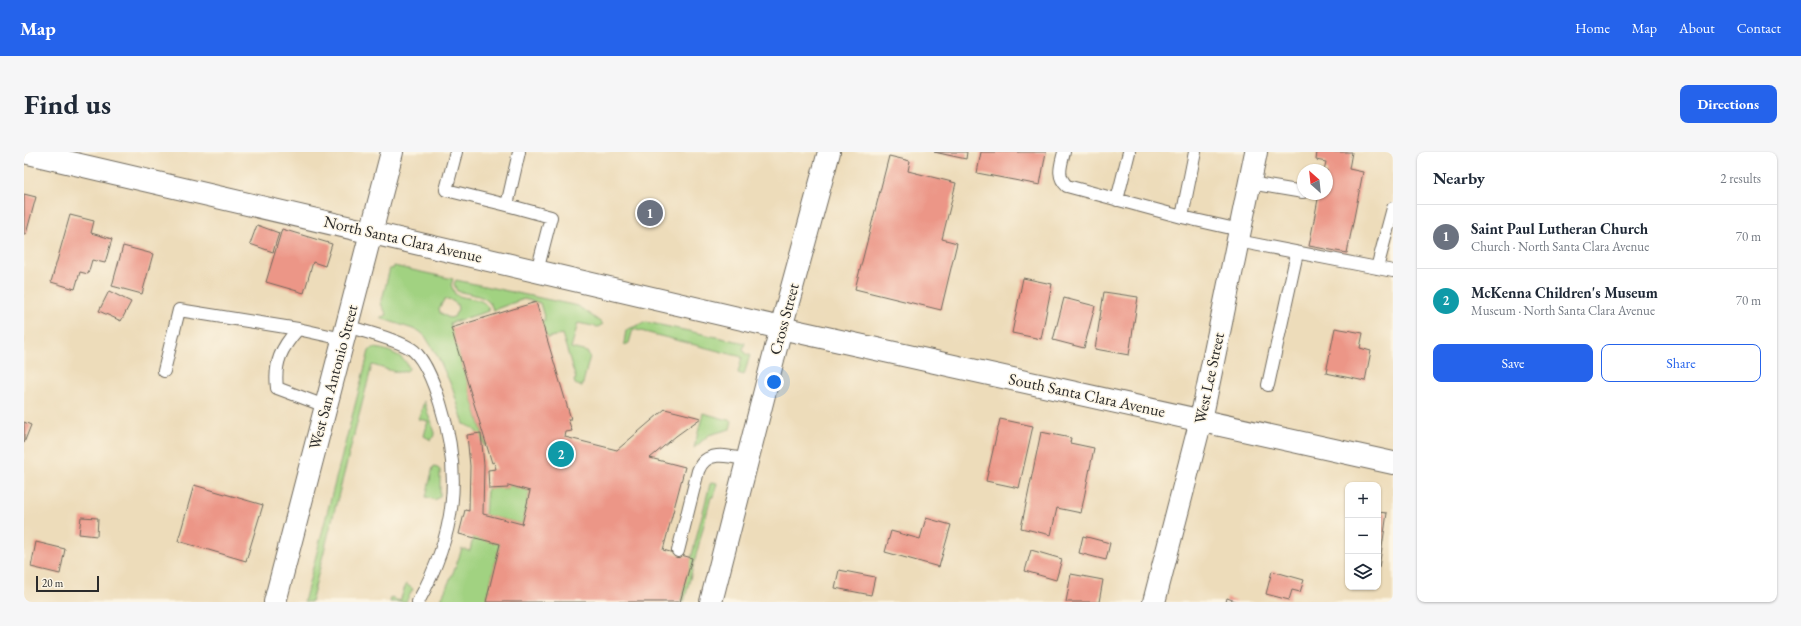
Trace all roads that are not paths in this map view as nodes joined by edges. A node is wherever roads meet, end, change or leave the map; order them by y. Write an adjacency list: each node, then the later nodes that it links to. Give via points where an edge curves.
1 (24, 152): 16 (street, North Santa Clara Avenue)
2 (392, 152): 16 (street, West San Antonio Street)
3 (456, 152): 13 (lane, via 446,190)
4 (519, 152): 13 (lane)
5 (829, 152): 22 (street, Cross Street)
6 (1064, 152): 12 (lane, via 1060,170 1061,180 1067,186)
7 (1129, 152): 12 (lane)
8 (1195, 152): 15 (lane)
9 (1256, 152): 10 (street, West Lee Street)
10 (1250, 182): 11 (lane); 17 (street, West Lee Street)
11 (1297, 191)
12 (1117, 200): 15 (lane)
13 (507, 205): 20 (lane, via 551,216)
14 (1393, 208): 19 (lane)
15 (1182, 217): 17 (lane)
16 (372, 232): 20 (street, North Santa Clara Avenue); 24 (street, West San Antonio Street)
17 (1239, 236): 18 (lane); 28 (street, West Lee Street)
18 (1297, 253): 19 (lane); 26 (lane)
19 (1377, 268): 21 (lane)
20 (537, 271): 22 (street, North Santa Clara Avenue)
21 (1393, 271)
22 (781, 328): 28 (street, South Santa Clara Avenue); 29 (street, Cross Street)
23 (298, 329): 24 (lane); 25 (lane, via 179,310); 27 (lane, via 282,351 275,372 277,388)
24 (344, 332): 27 (street, West San Antonio Street); 33 (lane, via 405,346 414,352 437,393 447,428 453,466 452,507 439,558)
25 (164, 372)
26 (1268, 385)
27 (325, 406): 32 (street, West San Antonio Street)
28 (1201, 420): 30 (street, South Santa Clara Avenue); 35 (street, West Lee Street)
29 (747, 460): 31 (lane, via 723,454 712,456 703,462 698,471); 34 (street, Cross Street)
30 (1393, 463)
31 (678, 551)
32 (275, 602)
33 (418, 602)
34 (711, 602)
35 (1154, 602)

